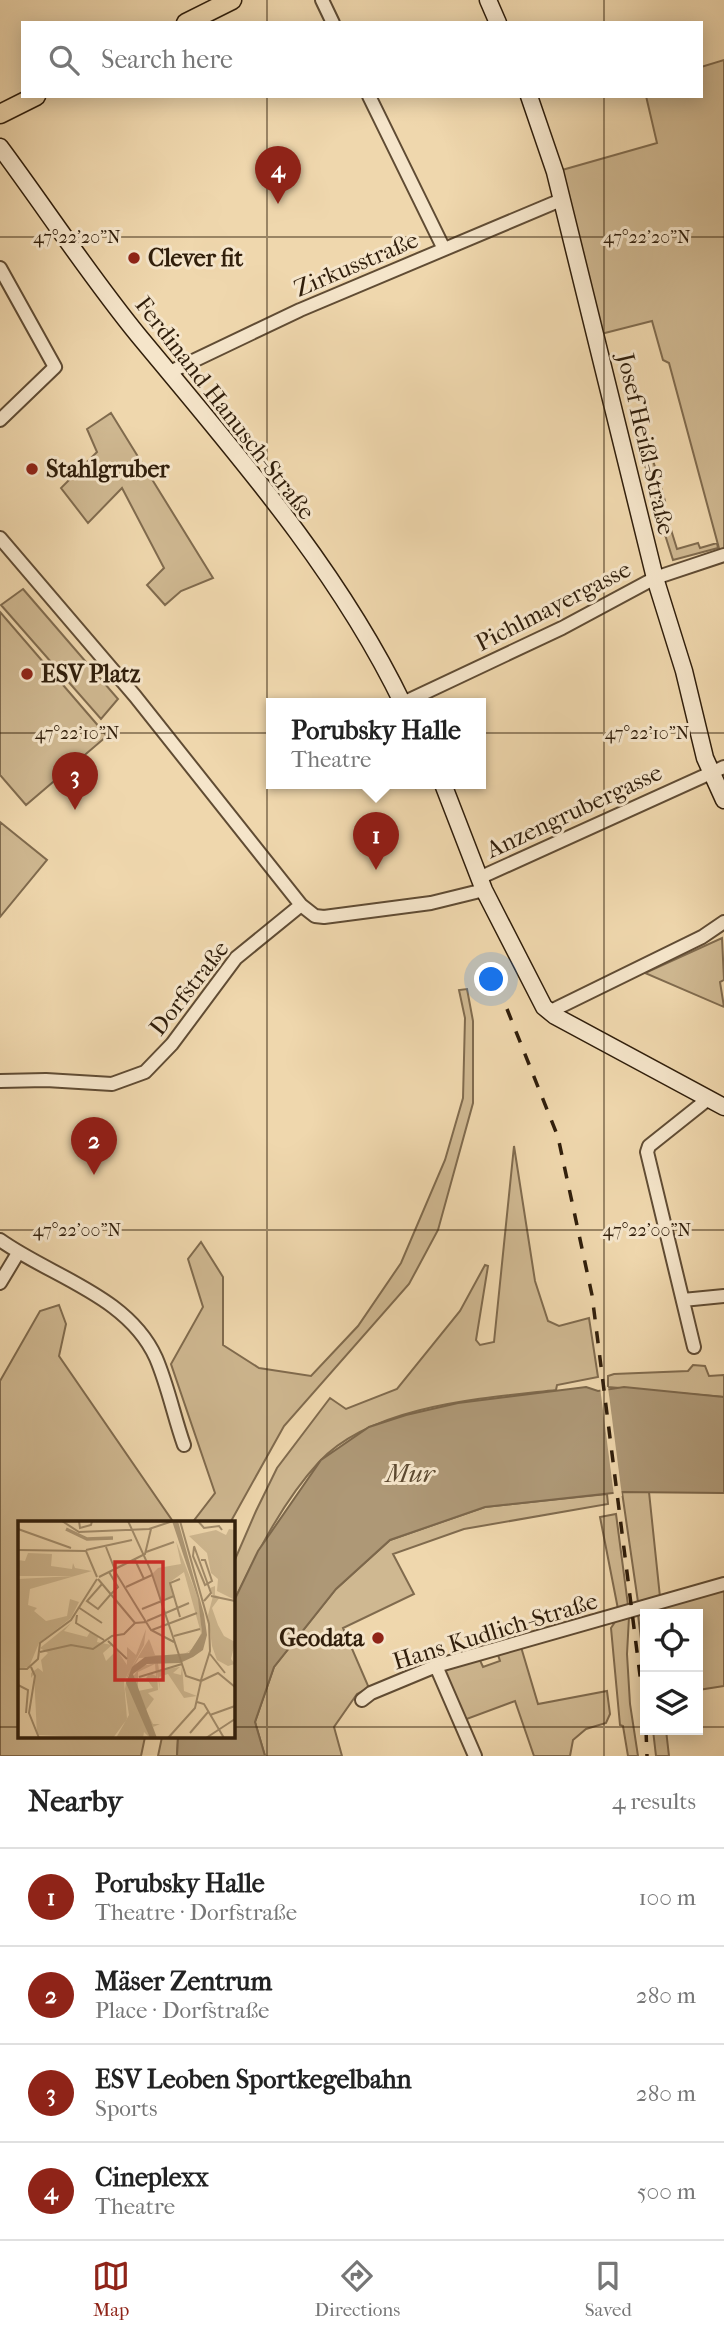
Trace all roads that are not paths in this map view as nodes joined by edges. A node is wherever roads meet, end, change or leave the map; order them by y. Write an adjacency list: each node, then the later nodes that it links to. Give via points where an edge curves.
1 (232, 0): 4 (main road)
2 (321, 0): 5 (street)
3 (488, 0): 6 (street)
4 (190, 21)
5 (332, 21)
6 (497, 21)
7 (32, 98): 10 (main road)
8 (370, 98): 13 (street)
9 (530, 98): 12 (street, Josef Heißl-Straße)
10 (0, 113)
11 (0, 147): 15 (street, Ferdinand Hanusch-Straße)
12 (561, 200): 13 (street, Zirkusstraße); 19 (street, Josef Heißl-Straße)
13 (444, 248): 15 (street, Zirkusstraße)
14 (2, 271): 16 (street, via 55,368)
15 (170, 372): 20 (street, Ferdinand Hanusch-Straße, via 350,608)
16 (0, 420)
17 (0, 538): 26 (street, via 135,696)
18 (724, 555): 19 (street, Pichlmayergasse)
19 (655, 578): 21 (street, Pichlmayergasse); 22 (street, Josef Heißl-Straße)
20 (401, 698)
21 (414, 698)
22 (717, 770): 24 (street, Josef Heißl-Straße); 25 (street, Anzengrubergasse)
23 (445, 789): 25 (street)
24 (724, 800)
25 (482, 884): 26 (street, via 431,903 324,917 314,916); 28 (street)
26 (300, 905): 29 (street, Dorfstraße, via 236,958 172,1044 145,1072 112,1084)
27 (724, 922): 28 (street)
28 (549, 1012): 30 (street)
29 (0, 1081)
30 (708, 1099): 31 (street); 36 (street, via 647,1152)
31 (724, 1107)
32 (0, 1240): 33 (street)
33 (19, 1253): 34 (street); 38 (street, via 112,1304 143,1335 156,1357)
34 (0, 1283)
35 (724, 1296): 36 (street)
36 (683, 1300): 37 (street)
37 (694, 1347)
38 (184, 1446)
39 (724, 1584): 40 (street, Hans Kudlich-Straße)
40 (436, 1666): 41 (street, Hans Kudlich-Straße); 42 (street)
41 (362, 1700)
42 (475, 1756)

